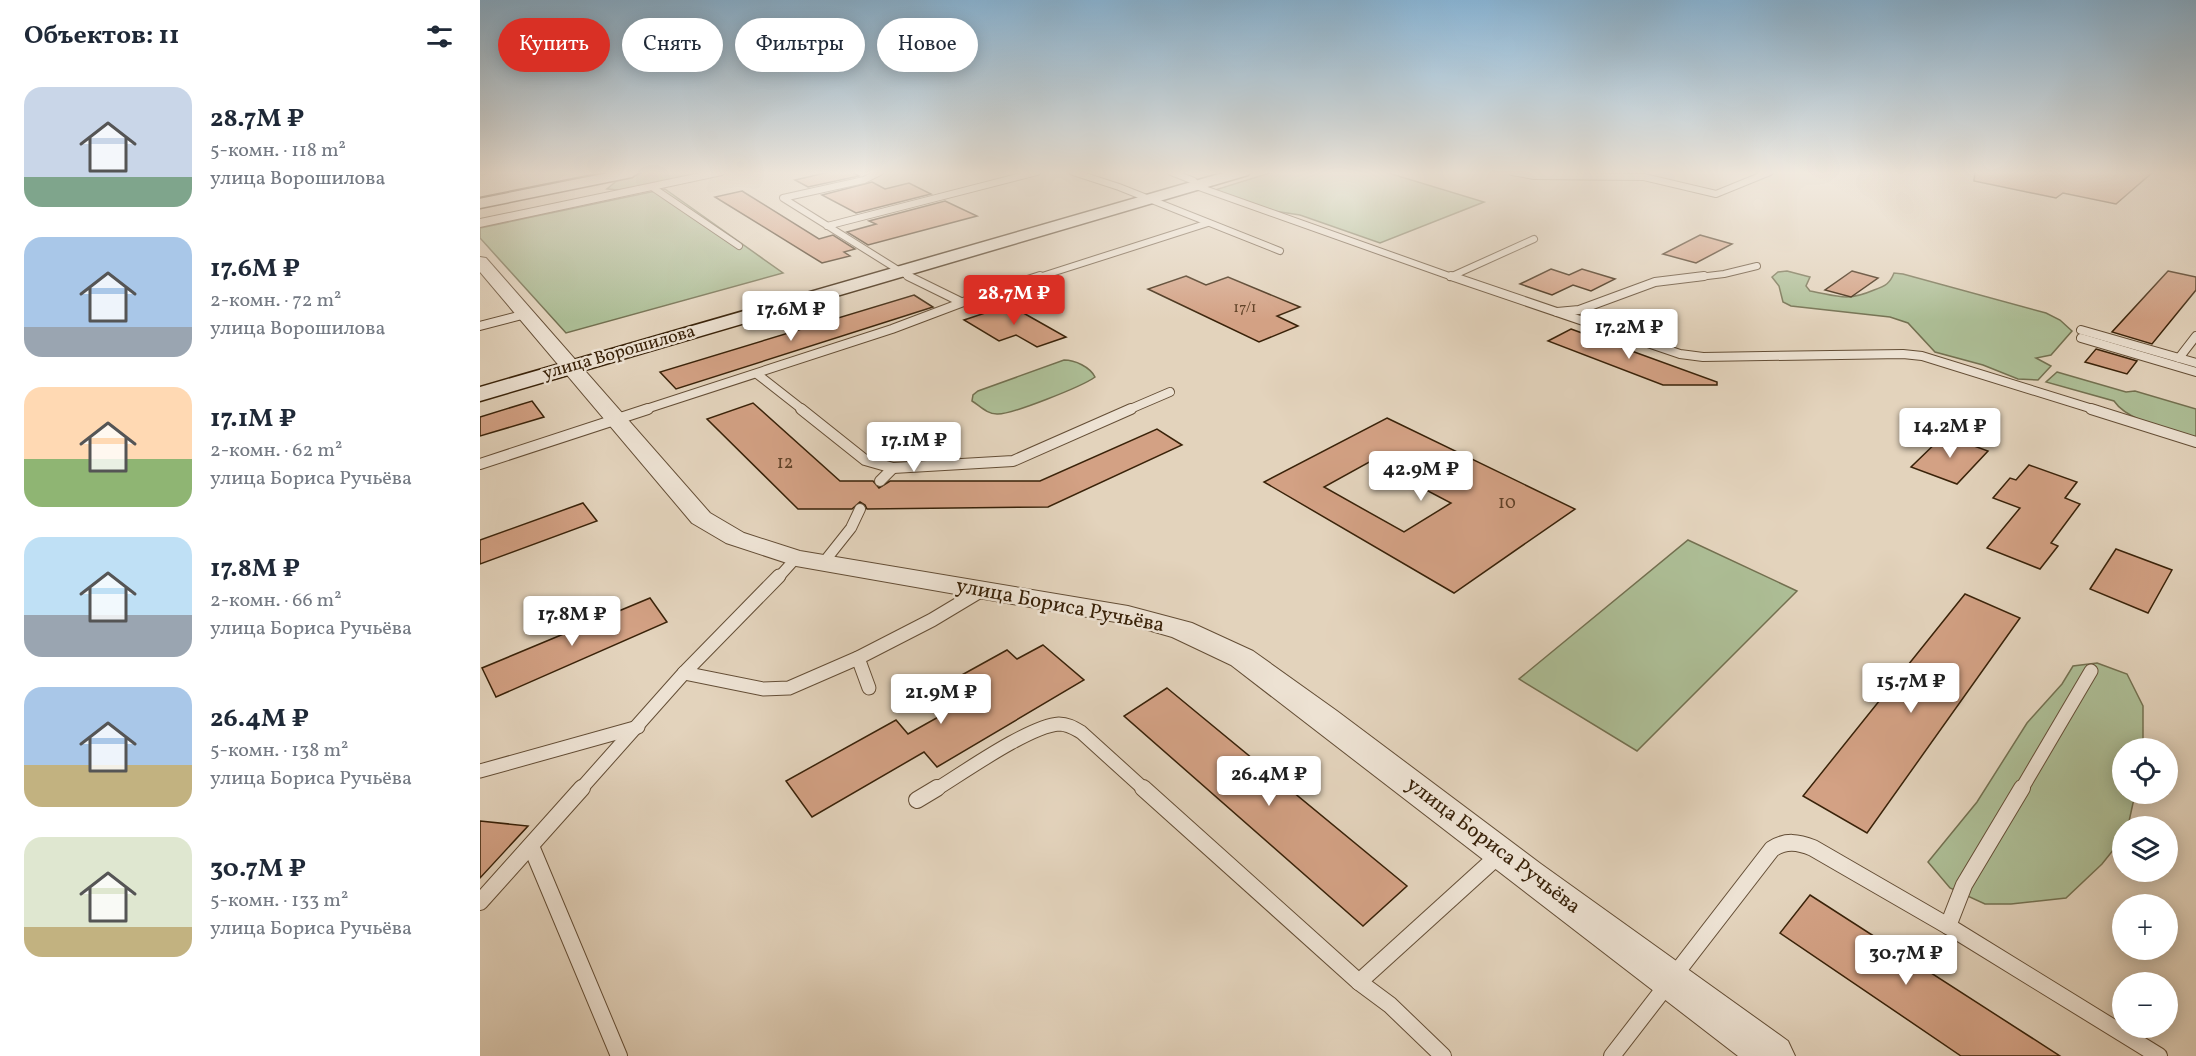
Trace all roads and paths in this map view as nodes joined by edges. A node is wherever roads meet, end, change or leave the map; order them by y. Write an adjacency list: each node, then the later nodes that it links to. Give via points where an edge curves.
1 (703, 221): 9 (lane)
2 (820, 221): 7 (lane)
3 (845, 221): 7 (lane)
4 (1073, 221): 13 (main road, улица Ворошилова)
5 (1294, 221): 14 (lane)
6 (1208, 222): 10 (lane); 15 (lane)
7 (827, 226): 13 (lane)
8 (1534, 239): 14 (lane)
9 (740, 246)
10 (1280, 251)
11 (1757, 266): 16 (lane, via 1655,282 1579,310)
12 (483, 268): 17 (street, улица Бориса Ручьёва)
13 (899, 272): 15 (lane); 22 (main road, улица Ворошилова)
14 (1450, 277): 16 (lane)
15 (961, 302): 24 (lane)
16 (1551, 312): 28 (lane, via 1695,357 1922,356)
17 (526, 314): 18 (lane); 22 (street, улица Бориса Ручьёва)
18 (480, 326)
19 (2196, 336): 20 (lane)
20 (2179, 358): 21 (lane); 23 (lane, via 2081,334)
21 (2196, 363)
22 (571, 368): 26 (main road, улица Ворошилова); 27 (street, улица Бориса Ручьёва)
23 (2196, 372)
24 (757, 374): 27 (lane); 30 (lane, via 866,460)
25 (1170, 392): 30 (lane, via 1012,461)
26 (480, 394)
27 (617, 418): 29 (lane); 33 (street, улица Бориса Ручьёва, via 701,518 735,538)
28 (2196, 442)
29 (480, 464)
30 (893, 468): 31 (lane)
31 (880, 482)
32 (860, 509): 33 (lane, via 851,528)
33 (810, 560): 34 (street, улица Бориса Ручьёва); 37 (lane)
34 (982, 590): 35 (lane); 43 (street, улица Бориса Ручьёва, via 1128,615 1182,630 1242,658)
35 (858, 658): 37 (lane, via 803,684 776,690); 38 (lane)
36 (2091, 671): 45 (lane, via 1964,885)
37 (684, 673): 39 (lane)
38 (869, 688)
39 (638, 727): 40 (lane); 42 (lane)
40 (480, 771)
41 (917, 800): 47 (lane, via 1034,731 1060,724 1072,726)
42 (531, 846): 44 (lane); 48 (lane)
43 (1502, 853): 46 (street, улица Бориса Ручьёва); 47 (lane)
44 (480, 902)
45 (1948, 927): 46 (lane, via 1813,848 1790,842 1779,844); 52 (lane)
46 (1670, 978): 50 (lane); 51 (street, улица Бориса Ручьёва)
47 (1359, 982): 49 (lane, via 1390,1005)
48 (619, 1056)
49 (1443, 1056)
50 (1612, 1056)
51 (1773, 1056)
52 (2159, 1056)

